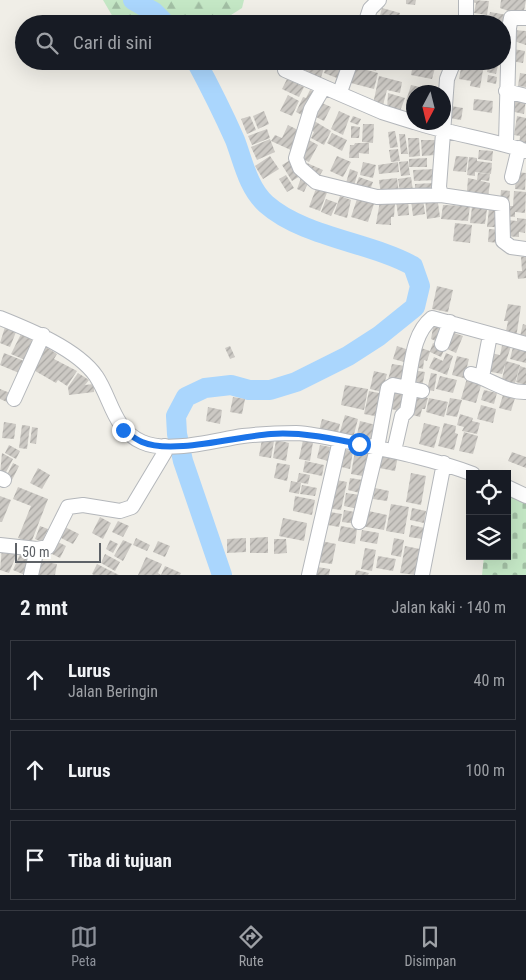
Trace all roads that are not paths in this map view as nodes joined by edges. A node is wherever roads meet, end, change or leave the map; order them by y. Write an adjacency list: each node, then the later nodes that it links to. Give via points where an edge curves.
1 (379, 0): 3 (street)
2 (466, 0): 4 (street)
3 (368, 15)
4 (466, 15)
5 (526, 18): 6 (street, via 515,17)
6 (511, 21)
7 (285, 70): 12 (street)
8 (348, 70): 13 (street)
9 (450, 70): 17 (street, via 447,79)
10 (507, 70): 11 (street)
11 (506, 86): 14 (street); 18 (street)
12 (324, 87): 13 (street); 20 (street, via 311,109 296,158 300,168 316,182 377,197)
13 (340, 92): 15 (street)
14 (526, 96)
15 (406, 120)
16 (439, 130): 17 (street)
17 (445, 132): 18 (street); 20 (street)
18 (517, 148): 19 (street)
19 (512, 177)
20 (440, 195): 21 (street, via 502,204 503,241 511,247)
21 (526, 250)
22 (0, 318): 24 (street)
23 (450, 322): 25 (street); 26 (street); 28 (street, via 432,318 419,334)
24 (43, 335): 30 (street); 32 (street, via 87,365 96,376 123,430 143,443)
25 (490, 335): 27 (street); 29 (street, via 476,376 509,390)
26 (442, 344)
27 (526, 344)
28 (413, 389): 33 (street, via 393,385 388,388); 34 (street, via 407,411 402,416)
29 (526, 392)
30 (14, 399)
31 (340, 440): 32 (street, via 298,433); 33 (street); 43 (street)
32 (168, 446): 41 (street, via 132,507 120,512 83,505 68,507 48,547)
33 (377, 448): 34 (street); 39 (street)
34 (394, 452): 35 (street)
35 (444, 463): 36 (street); 44 (street)
36 (466, 471)
37 (511, 489): 38 (street)
38 (526, 496)
39 (359, 522)
40 (0, 545): 41 (street)
41 (37, 549): 42 (street)
42 (31, 575)
43 (309, 575)
44 (422, 575)

